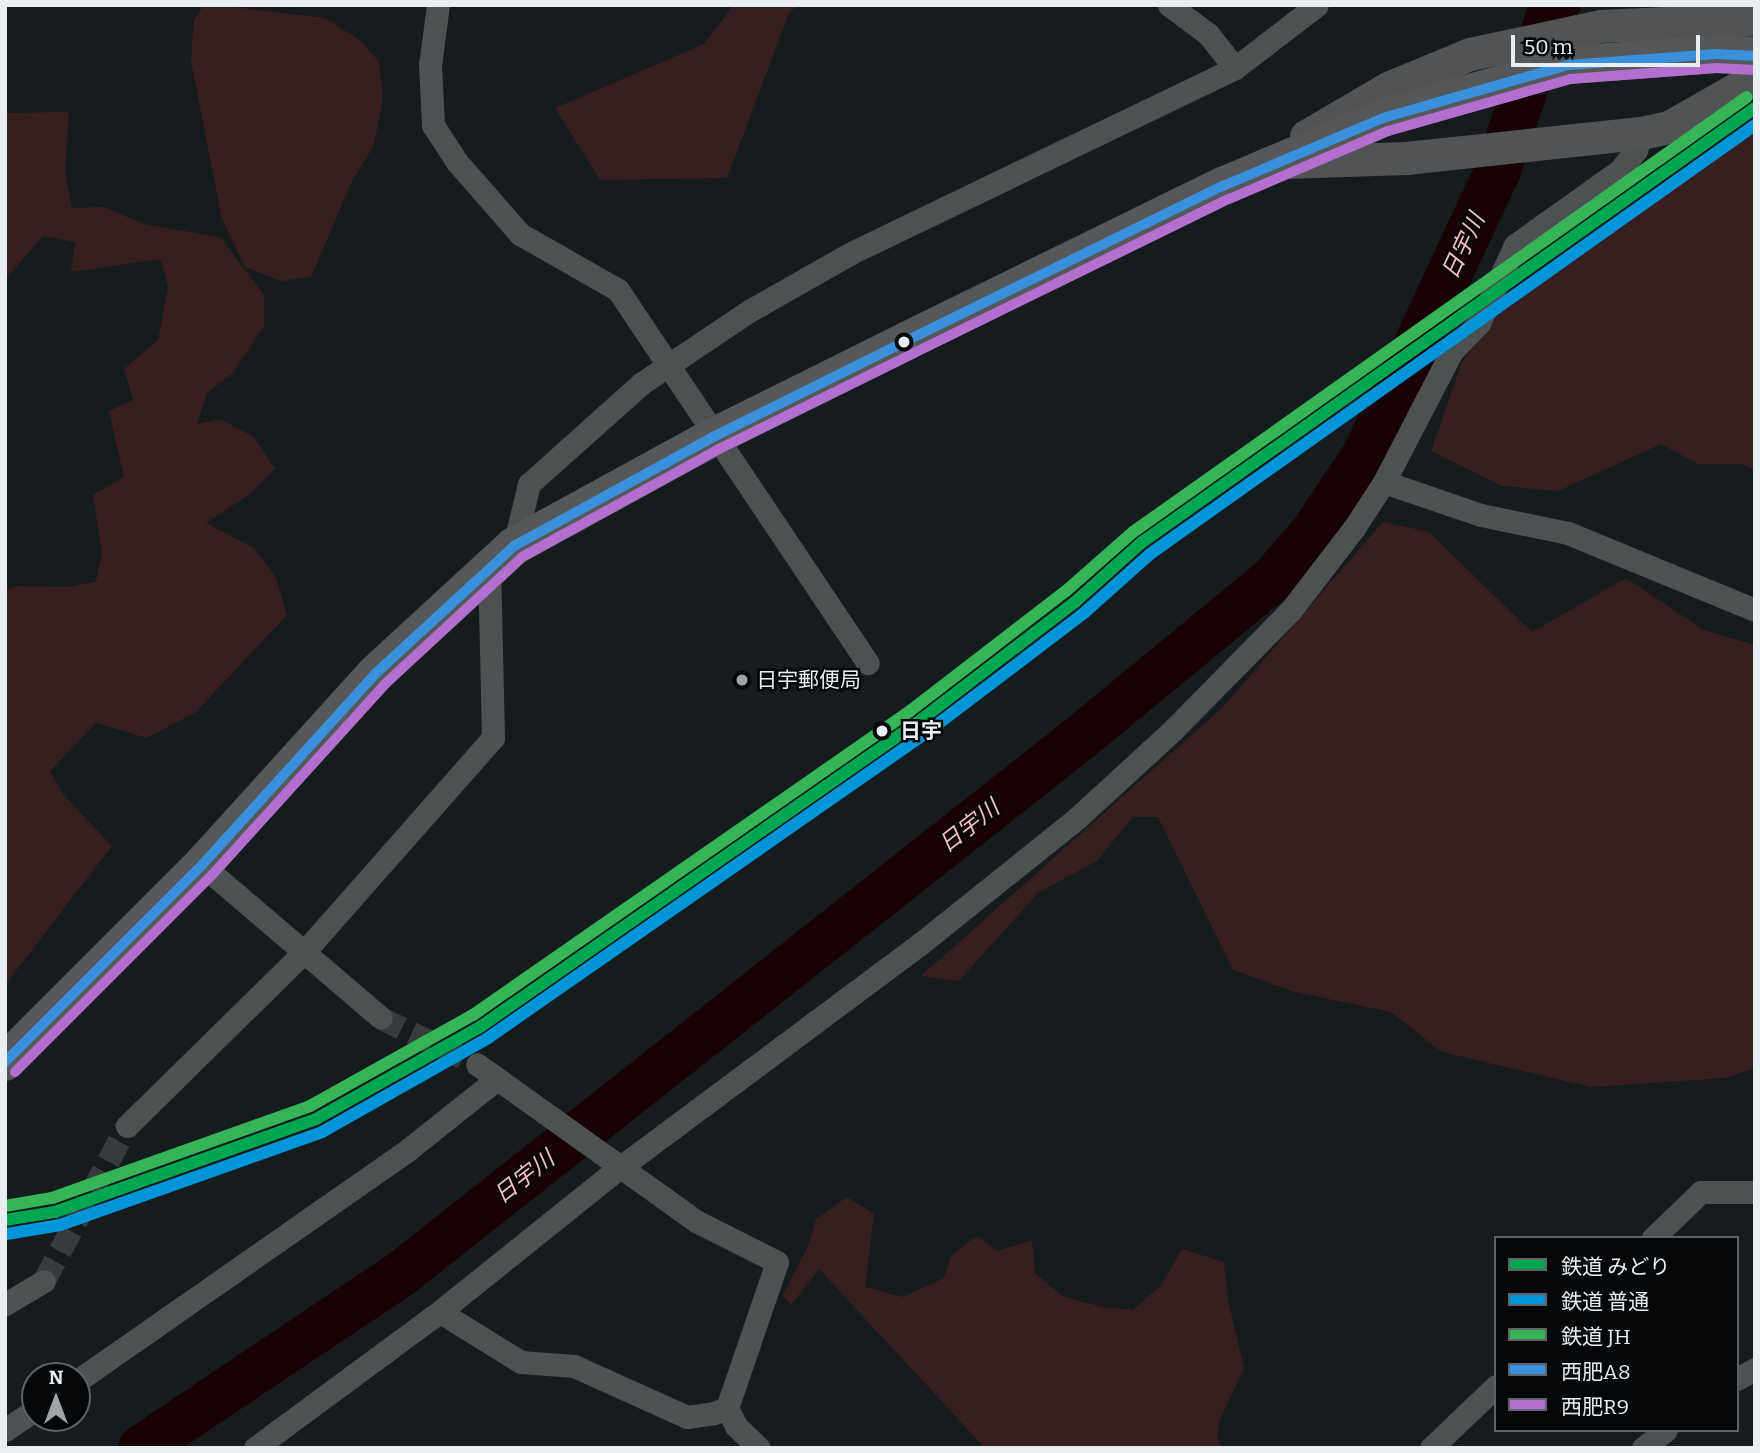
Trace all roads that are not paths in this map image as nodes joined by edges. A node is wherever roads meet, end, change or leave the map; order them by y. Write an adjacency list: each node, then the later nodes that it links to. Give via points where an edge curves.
1 (438, 5): 11 (street, via 430,65 433,125 457,162 520,234 618,290)
2 (1169, 5): 6 (street, via 1208,34)
3 (1317, 5): 6 (street)
4 (1755, 19): 10 (street, via 1601,26 1470,54 1390,87)
5 (1755, 55): 9 (highway, via 1569,65 1440,98)
6 (1235, 68): 11 (street, via 851,253 749,311)
7 (1755, 78): 8 (street, via 1668,127)
8 (1641, 133): 9 (street, via 1406,158); 13 (street, via 1636,150 1620,170 1515,245 1479,323 1452,351)
9 (1279, 162): 10 (highway)
10 (1223, 186): 12 (highway)
11 (669, 366): 12 (street); 14 (street, via 642,383 529,484)
12 (713, 437): 14 (highway); 16 (street)
13 (1384, 482): 15 (street, via 1481,515 1568,533); 24 (street, via 1273,629 1076,819 920,944)
14 (501, 557): 17 (highway, via 374,674); 18 (street, via 493,738)
15 (1755, 610)
16 (868, 663)
17 (202, 865): 18 (street); 20 (highway)
18 (305, 951): 19 (street); 23 (street)
19 (381, 1018)
20 (5, 1062)
21 (477, 1064): 22 (street)
22 (498, 1079): 24 (street); 31 (street, via 409,1149)
23 (127, 1126)
24 (618, 1169): 29 (street); 34 (street, via 696,1221 778,1262)
25 (1755, 1192): 26 (street, via 1701,1192)
26 (1655, 1236)
27 (44, 1281): 28 (street)
28 (5, 1304)
29 (440, 1312): 34 (street, via 521,1362 574,1366 687,1417); 38 (street)
30 (1755, 1369): 32 (street)
31 (91, 1371)
32 (1739, 1378)
33 (1494, 1387): 40 (street)
34 (727, 1408): 39 (street, via 736,1426)
35 (21, 1419): 36 (street)
36 (5, 1430)
37 (1663, 1432): 41 (street)
38 (255, 1448)
39 (758, 1448)
40 (1431, 1448)
41 (1643, 1448)

